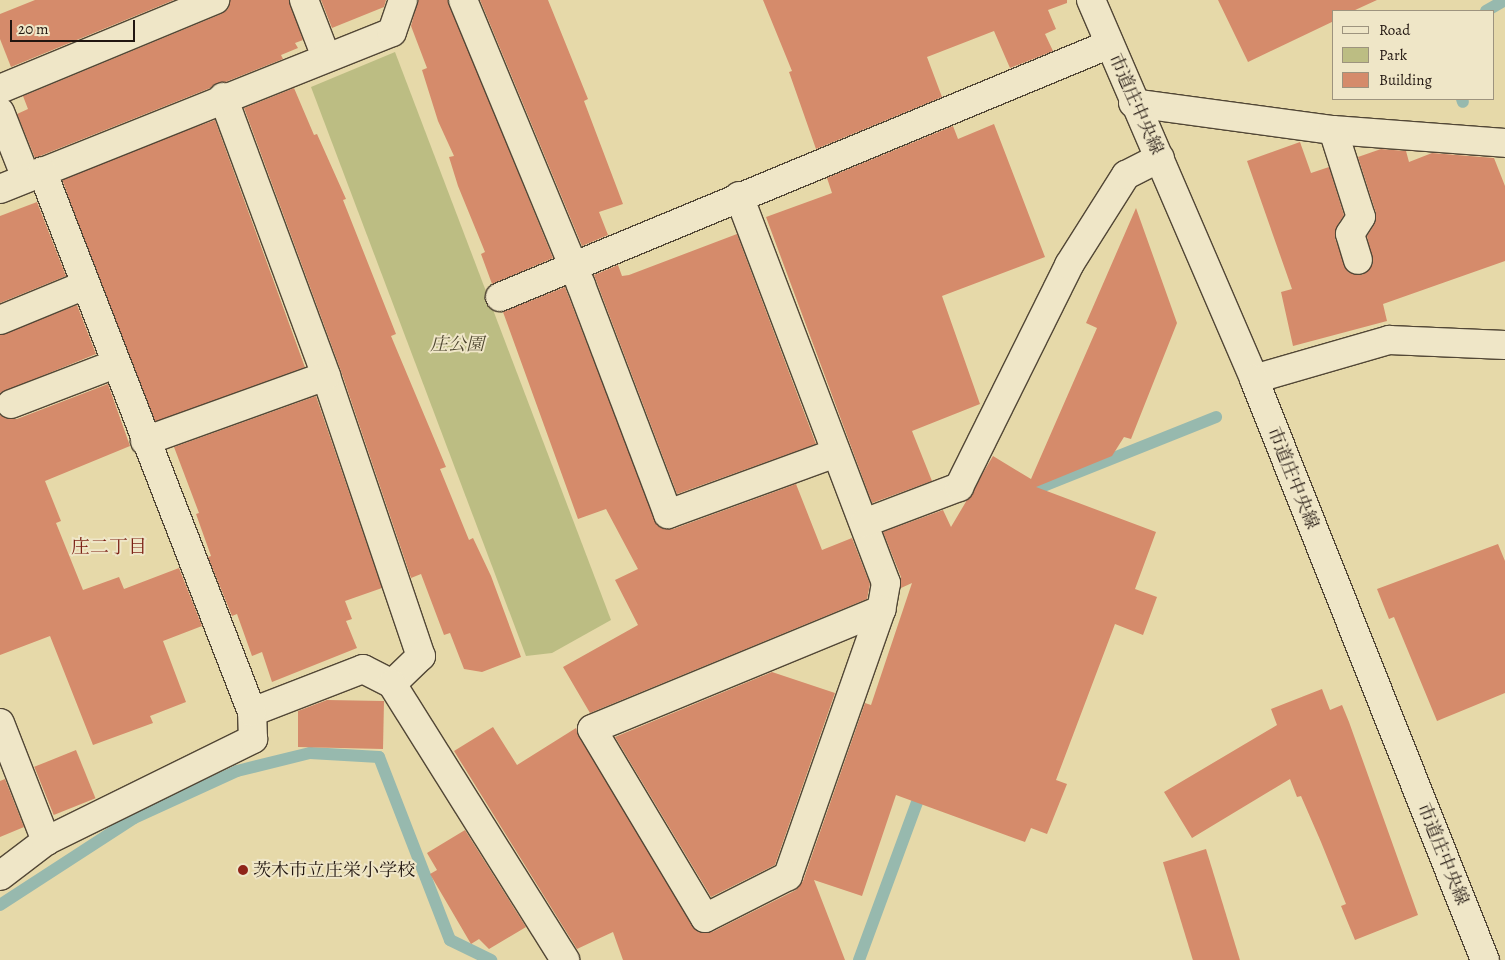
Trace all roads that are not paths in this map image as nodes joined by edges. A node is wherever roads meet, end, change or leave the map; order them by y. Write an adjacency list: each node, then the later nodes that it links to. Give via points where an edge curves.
1 (214, 0): 8 (street)
2 (304, 0): 7 (street)
3 (403, 0): 7 (street, via 392,32)
4 (463, 0): 19 (street)
5 (1091, 0): 6 (street, 市道庄中央線)
6 (1110, 44): 10 (street, 市道庄中央線); 17 (street)
7 (326, 57): 9 (street)
8 (0, 89)
9 (223, 97): 15 (street); 25 (street)
10 (1133, 103): 12 (street); 14 (street, 市道庄中央線)
11 (0, 112): 15 (street)
12 (1333, 130): 13 (street); 18 (street, via 1361,217 1350,234)
13 (1505, 143)
14 (1160, 158): 26 (street, 市道庄中央線); 30 (street, via 1126,175 1069,265 959,486)
15 (34, 174): 16 (street); 20 (street)
16 (0, 189)
17 (739, 196): 19 (street); 29 (street)
18 (1358, 260)
19 (572, 265): 21 (street); 29 (street, via 668,514)
20 (85, 285): 22 (street); 24 (street)
21 (500, 297)
22 (0, 320)
23 (1505, 346): 26 (street, via 1389,340)
24 (115, 364): 27 (street); 28 (street)
25 (326, 376): 28 (street); 32 (street, via 421,656)
26 (1254, 379): 38 (street, 市道庄中央線)
27 (11, 404)
28 (144, 441): 33 (street)
29 (836, 453): 30 (street)
30 (864, 523): 31 (street, via 886,583)
31 (881, 610): 31 (street, via 788,876 705,918 592,729)
32 (392, 684): 33 (street, via 363,669); 37 (street)
33 (252, 712): 35 (street, via 252,739)
34 (0, 724): 35 (street)
35 (46, 841): 36 (street)
36 (0, 876)
37 (564, 960)
38 (1485, 960)

